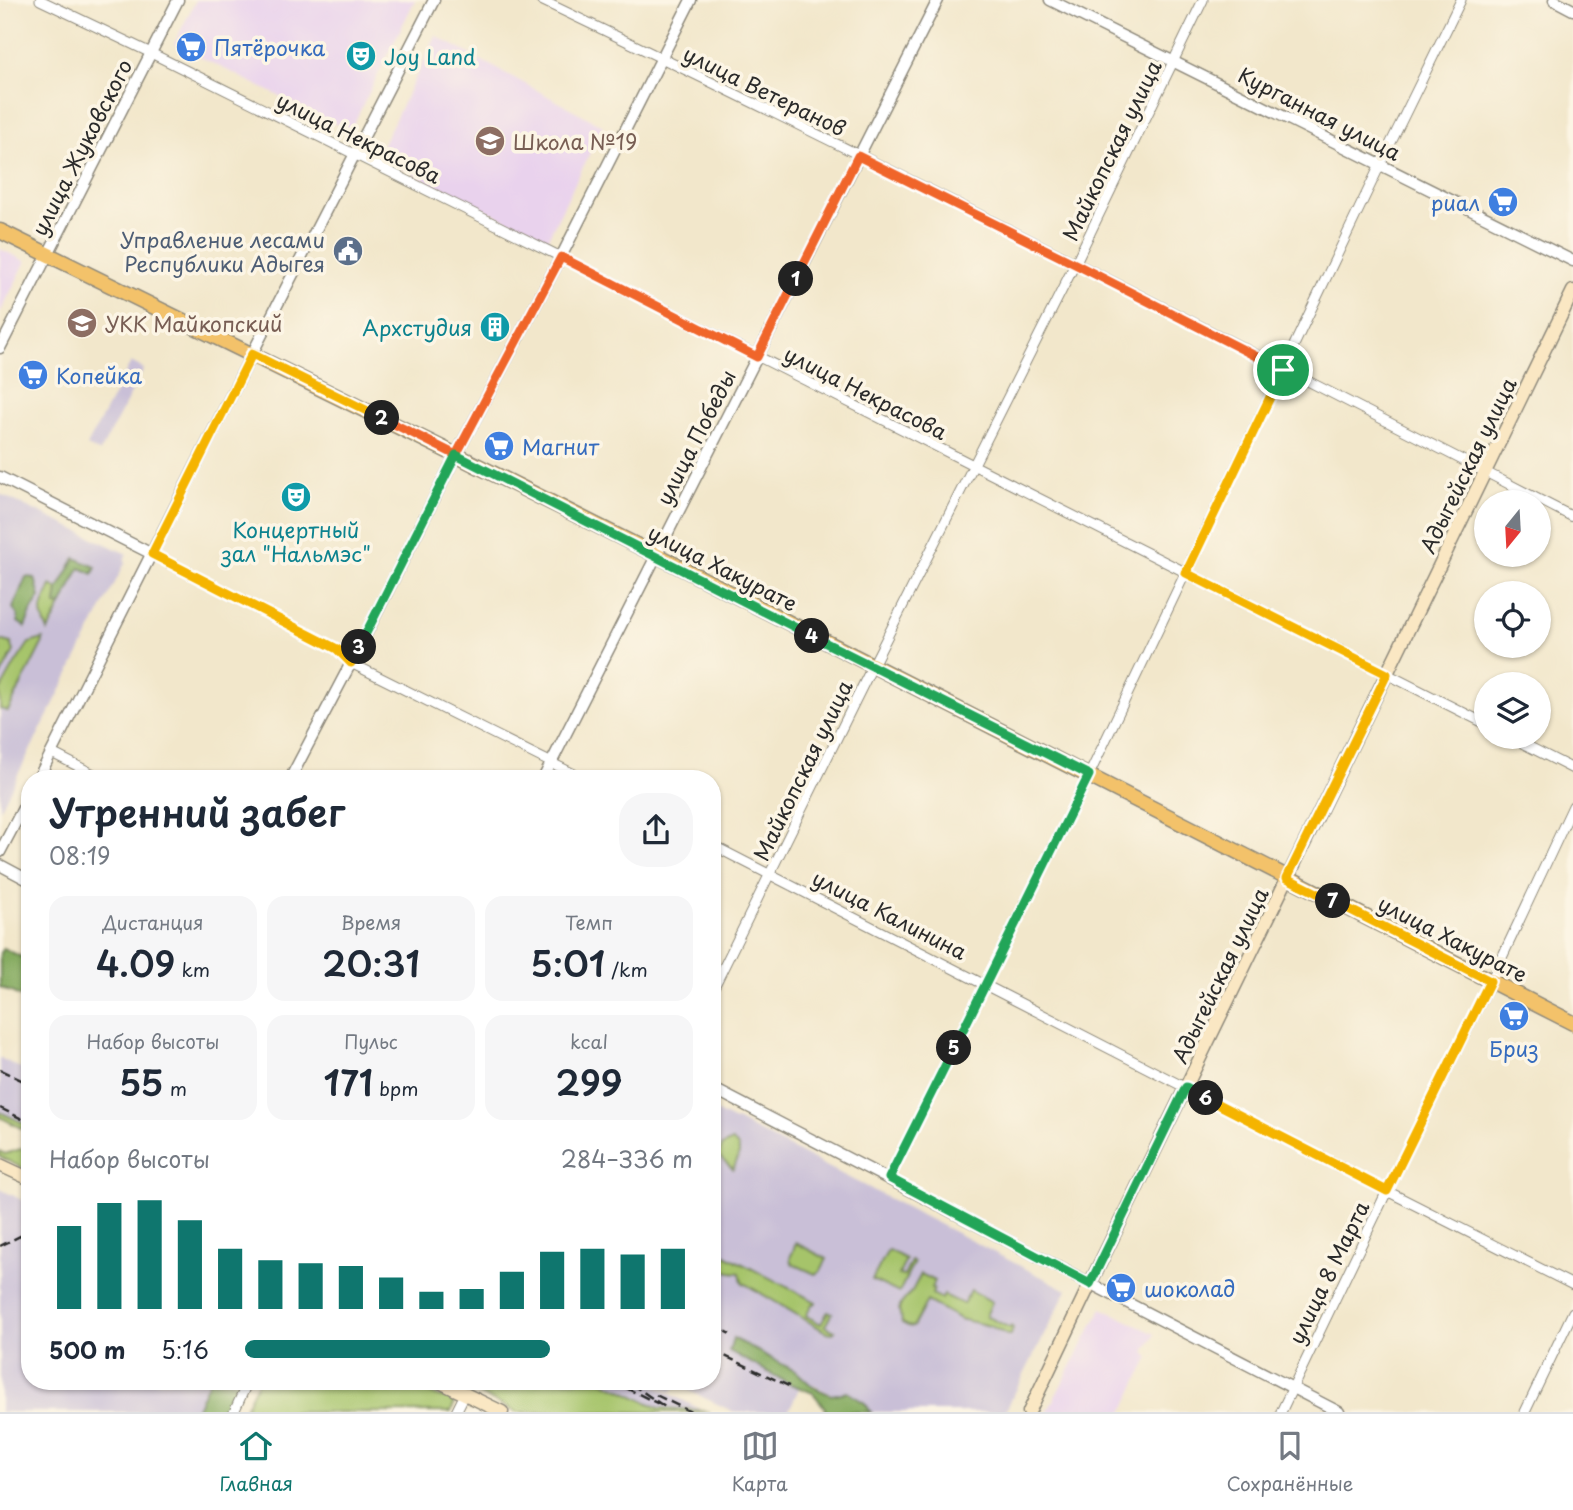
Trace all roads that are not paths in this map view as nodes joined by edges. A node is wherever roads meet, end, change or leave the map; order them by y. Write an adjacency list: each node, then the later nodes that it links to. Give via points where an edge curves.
1 (40, 0): 12 (street, улица Некрасова)
2 (178, 0): 12 (street, улица Жуковского)
3 (435, 0): 15 (street)
4 (541, 0): 13 (street, улица Ветеранов)
5 (691, 0): 13 (street)
6 (938, 0): 16 (street, улица Победы)
7 (1050, 0): 14 (street, Курганная улица)
8 (1203, 0): 14 (street, Майкопская улица)
9 (1461, 0): 17 (street)
10 (1553, 0): 11 (street)
11 (1573, 10)
12 (151, 53): 15 (street, улица Некрасова); 19 (street, улица Жуковского)
13 (661, 58): 16 (street, улица Ветеранов); 20 (street)
14 (1172, 61): 17 (street, Курганная улица); 22 (street, Майкопская улица)
15 (355, 155): 20 (street, улица Некрасова); 25 (street)
16 (858, 156): 22 (street, улица Ветеранов); 26 (street, улица Победы)
17 (1380, 165): 21 (street, Курганная улица); 27 (street)
18 (0, 231): 19 (main road, улица Хакурате)
19 (48, 255): 24 (street, улица Жуковского); 25 (main road, улица Хакурате)
20 (561, 257): 26 (street, улица Некрасова); 28 (street)
21 (1573, 261)
22 (1075, 264): 27 (street, улица Ветеранов); 29 (street, Майкопская улица)
23 (1573, 291): 30 (main road, Адыгейская улица)
24 (0, 348)
25 (252, 354): 28 (main road, улица Хакурате); 33 (street)
26 (757, 357): 29 (street, улица Некрасова); 34 (street, улица Победы)
27 (1283, 370): 30 (street, улица Ветеранов); 35 (street)
28 (456, 455): 34 (main road, улица Хакурате); 36 (street)
29 (974, 466): 35 (street, улица Некрасова); 37 (street, Майкопская улица)
30 (1485, 471): 32 (street, улица Ветеранов); 38 (main road, Адыгейская улица)
31 (0, 477): 33 (street)
32 (1573, 517)
33 (152, 554): 36 (street, via 337,649); 41 (street)
34 (656, 555): 37 (main road, улица Хакурате); 42 (street, улица Победы)
35 (1186, 573): 38 (street, улица Некрасова); 49 (street)
36 (351, 663): 42 (street); 46 (street)
37 (872, 667): 49 (main road, улица Хакурате); 55 (street, Майкопская улица)
38 (1387, 674): 39 (street, улица Некрасова); 57 (main road, Адыгейская улица)
39 (1474, 718)
40 (1534, 749): 43 (street)
41 (52, 753): 44 (street); 45 (street)
42 (551, 762): 47 (street, улица Победы); 48 (street)
43 (1573, 769)
44 (43, 770)
45 (85, 770)
46 (295, 770)
47 (547, 770)
48 (567, 770)
49 (1089, 775): 57 (main road, улица Хакурате); 60 (street)
50 (1573, 806): 59 (street, улица 8 Марта)
51 (21, 812): 53 (street)
52 (721, 850): 55 (street, улица Калинина)
53 (0, 852)
54 (0, 865): 56 (street)
55 (770, 874): 58 (street, Майкопская улица); 60 (street, улица Калинина)
56 (21, 876)
57 (1287, 878): 59 (main road, улица Хакурате); 62 (main road, Адыгейская улица)
58 (721, 973)
59 (1490, 981): 61 (main road, улица Хакурате); 67 (street, улица 8 Марта)
60 (985, 984): 62 (street, улица Калинина); 66 (street)
61 (1573, 1023)
62 (1186, 1087): 67 (street, улица Калинина); 68 (main road, Адыгейская улица)
63 (721, 1093): 66 (street)
64 (0, 1165): 65 (main road)
65 (21, 1176)
66 (889, 1178): 68 (street)
67 (1387, 1191): 69 (street, улица Калинина); 71 (street, улица 8 Марта)
68 (1090, 1284): 71 (street); 78 (main road, Адыгейская улица)
69 (1573, 1285)
70 (1573, 1312): 81 (street)
71 (1292, 1388): 79 (street, улица 8 Марта); 80 (street)
72 (244, 1390): 75 (street)
73 (457, 1390): 74 (main road)
74 (465, 1394): 76 (street); 77 (main road)
75 (234, 1412)
76 (456, 1412)
77 (502, 1412)
78 (1029, 1412)
79 (1281, 1412)
80 (1339, 1412)
81 (1525, 1412)

